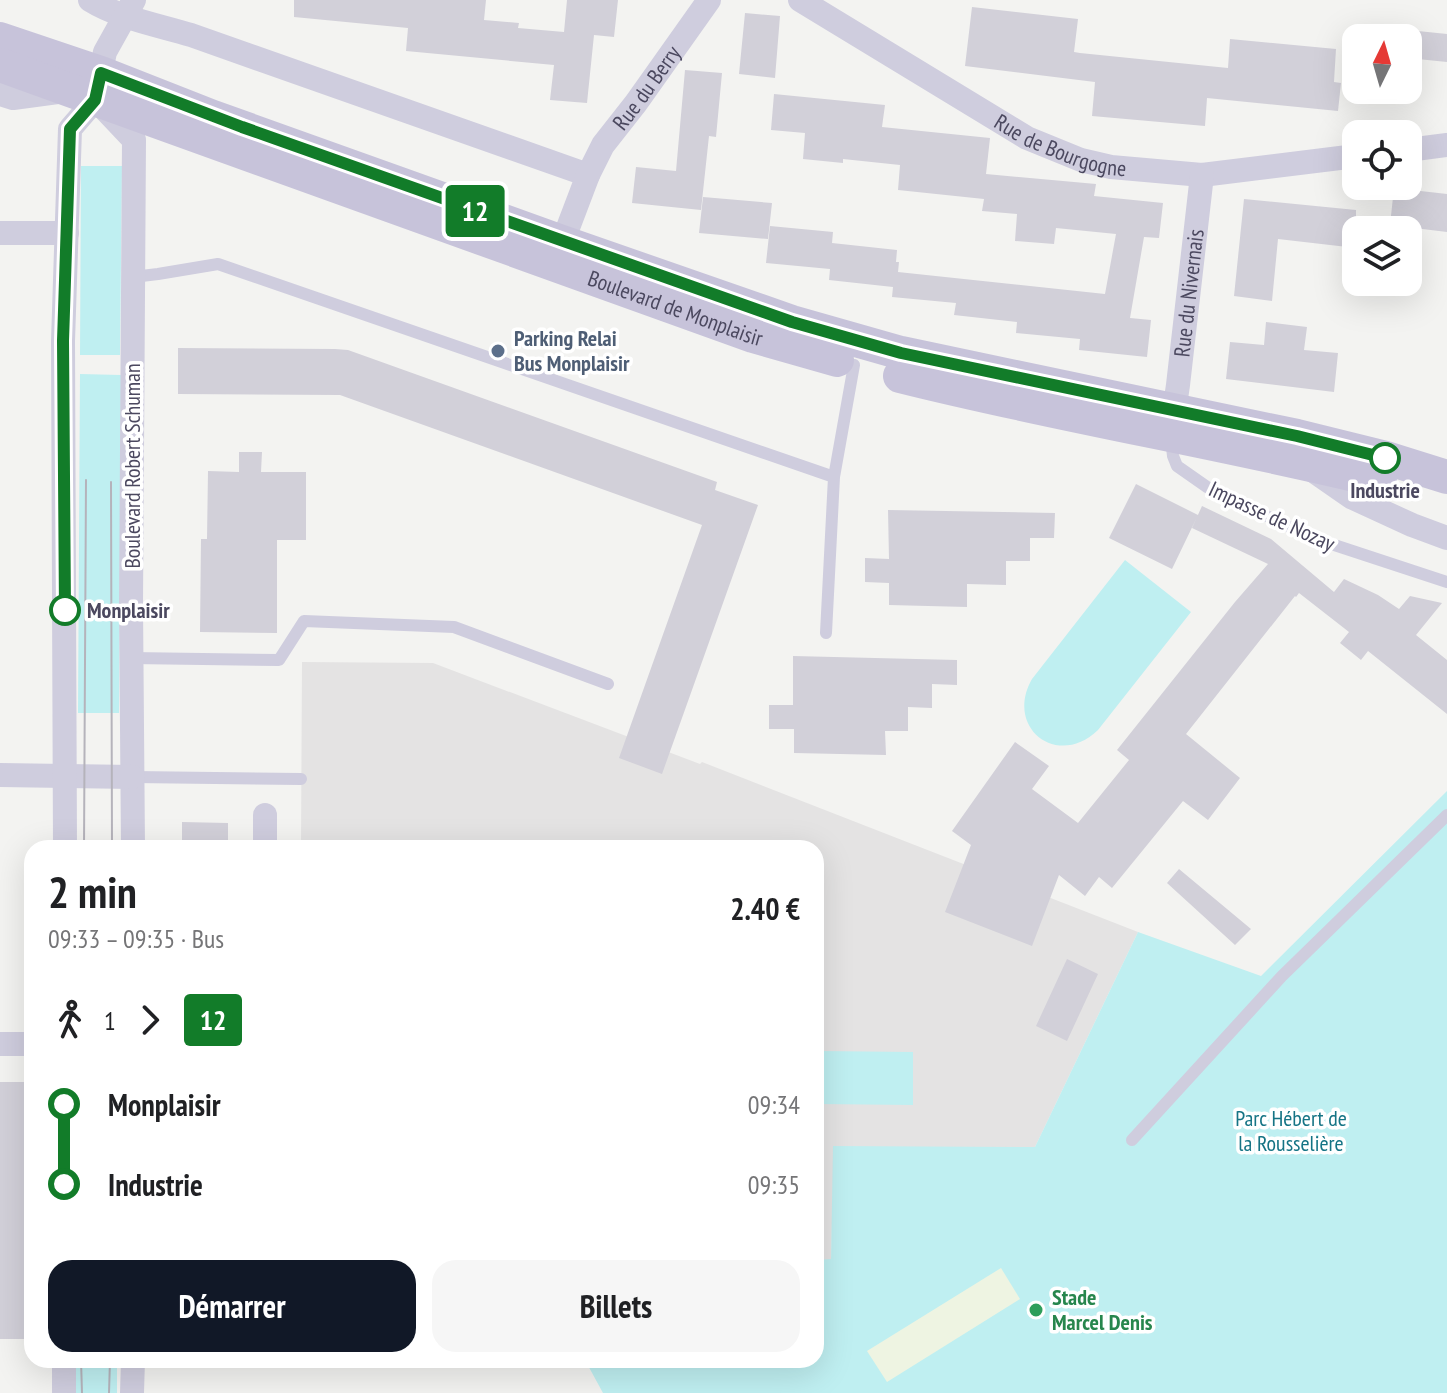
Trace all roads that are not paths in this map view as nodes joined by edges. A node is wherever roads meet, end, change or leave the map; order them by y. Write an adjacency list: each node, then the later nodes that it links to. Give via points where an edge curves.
1 (90, 0): 4 (street)
2 (709, 0): 12 (street, Rue du Berry, via 603,145)
3 (800, 0): 13 (street, Rue de Bourgogne, via 1053,150 1111,167)
4 (129, 7): 7 (street); 12 (street, via 191,35)
5 (0, 39): 7 (main road, Boulevard de Monplaisir)
6 (0, 65): 7 (main road, Boulevard de Monplaisir)
7 (89, 88): 8 (street, Boulevard de Monplaisir, via 13,98); 15 (street, via 70,129); 16 (main road, Boulevard de Monplaisir, via 228,122); 17 (street, Boulevard Robert Schuman, via 134,140)
8 (0, 94)
9 (1447, 145): 10 (street)
10 (1422, 148)
11 (1342, 158): 13 (street, Rue de Bourgogne)
12 (588, 175): 16 (street)
13 (1202, 175): 19 (street, Rue du Nivernais)
14 (0, 233): 15 (street)
15 (67, 233): 32 (street)
16 (558, 254): 18 (main road, Boulevard de Monplaisir, via 753,336); 19 (main road, Boulevard de Monplaisir, via 901,353)
17 (133, 277): 21 (lane, via 218,264); 27 (street, Boulevard Robert Schuman)
18 (854, 365): 19 (main road, Boulevard de Monplaisir); 21 (lane)
19 (1172, 423): 20 (main road, Boulevard de Monplaisir); 22 (main road, Boulevard de Monplaisir, via 1312,439); 25 (lane, Impasse de Nozay, via 1177,466 1207,487 1310,537)
20 (1300, 461): 23 (main road, Boulevard de Monplaisir); 24 (street, Boulevard de Monplaisir, via 1351,497)
21 (834, 477): 26 (lane)
22 (1447, 477)
23 (1447, 500)
24 (1447, 538)
25 (1447, 582)
26 (826, 633)
27 (131, 658): 28 (lane); 33 (street, Boulevard Robert Schuman)
28 (265, 660): 29 (lane); 30 (lane, via 279,660 304,621 454,627)
29 (266, 674)
30 (608, 684)
31 (0, 775): 32 (street)
32 (65, 775): 33 (street); 37 (street)
33 (133, 777): 34 (lane); 38 (street, Boulevard Robert Schuman)
34 (301, 779)
35 (265, 815): 39 (street)
36 (1447, 815): 42 (lane, via 1282,976)
37 (65, 840)
38 (133, 840)
39 (265, 840)
40 (0, 1044): 41 (street)
41 (24, 1044)
42 (1132, 1140)
43 (64, 1368): 45 (street)
44 (133, 1368): 46 (street)
45 (64, 1393)
46 (132, 1393)

